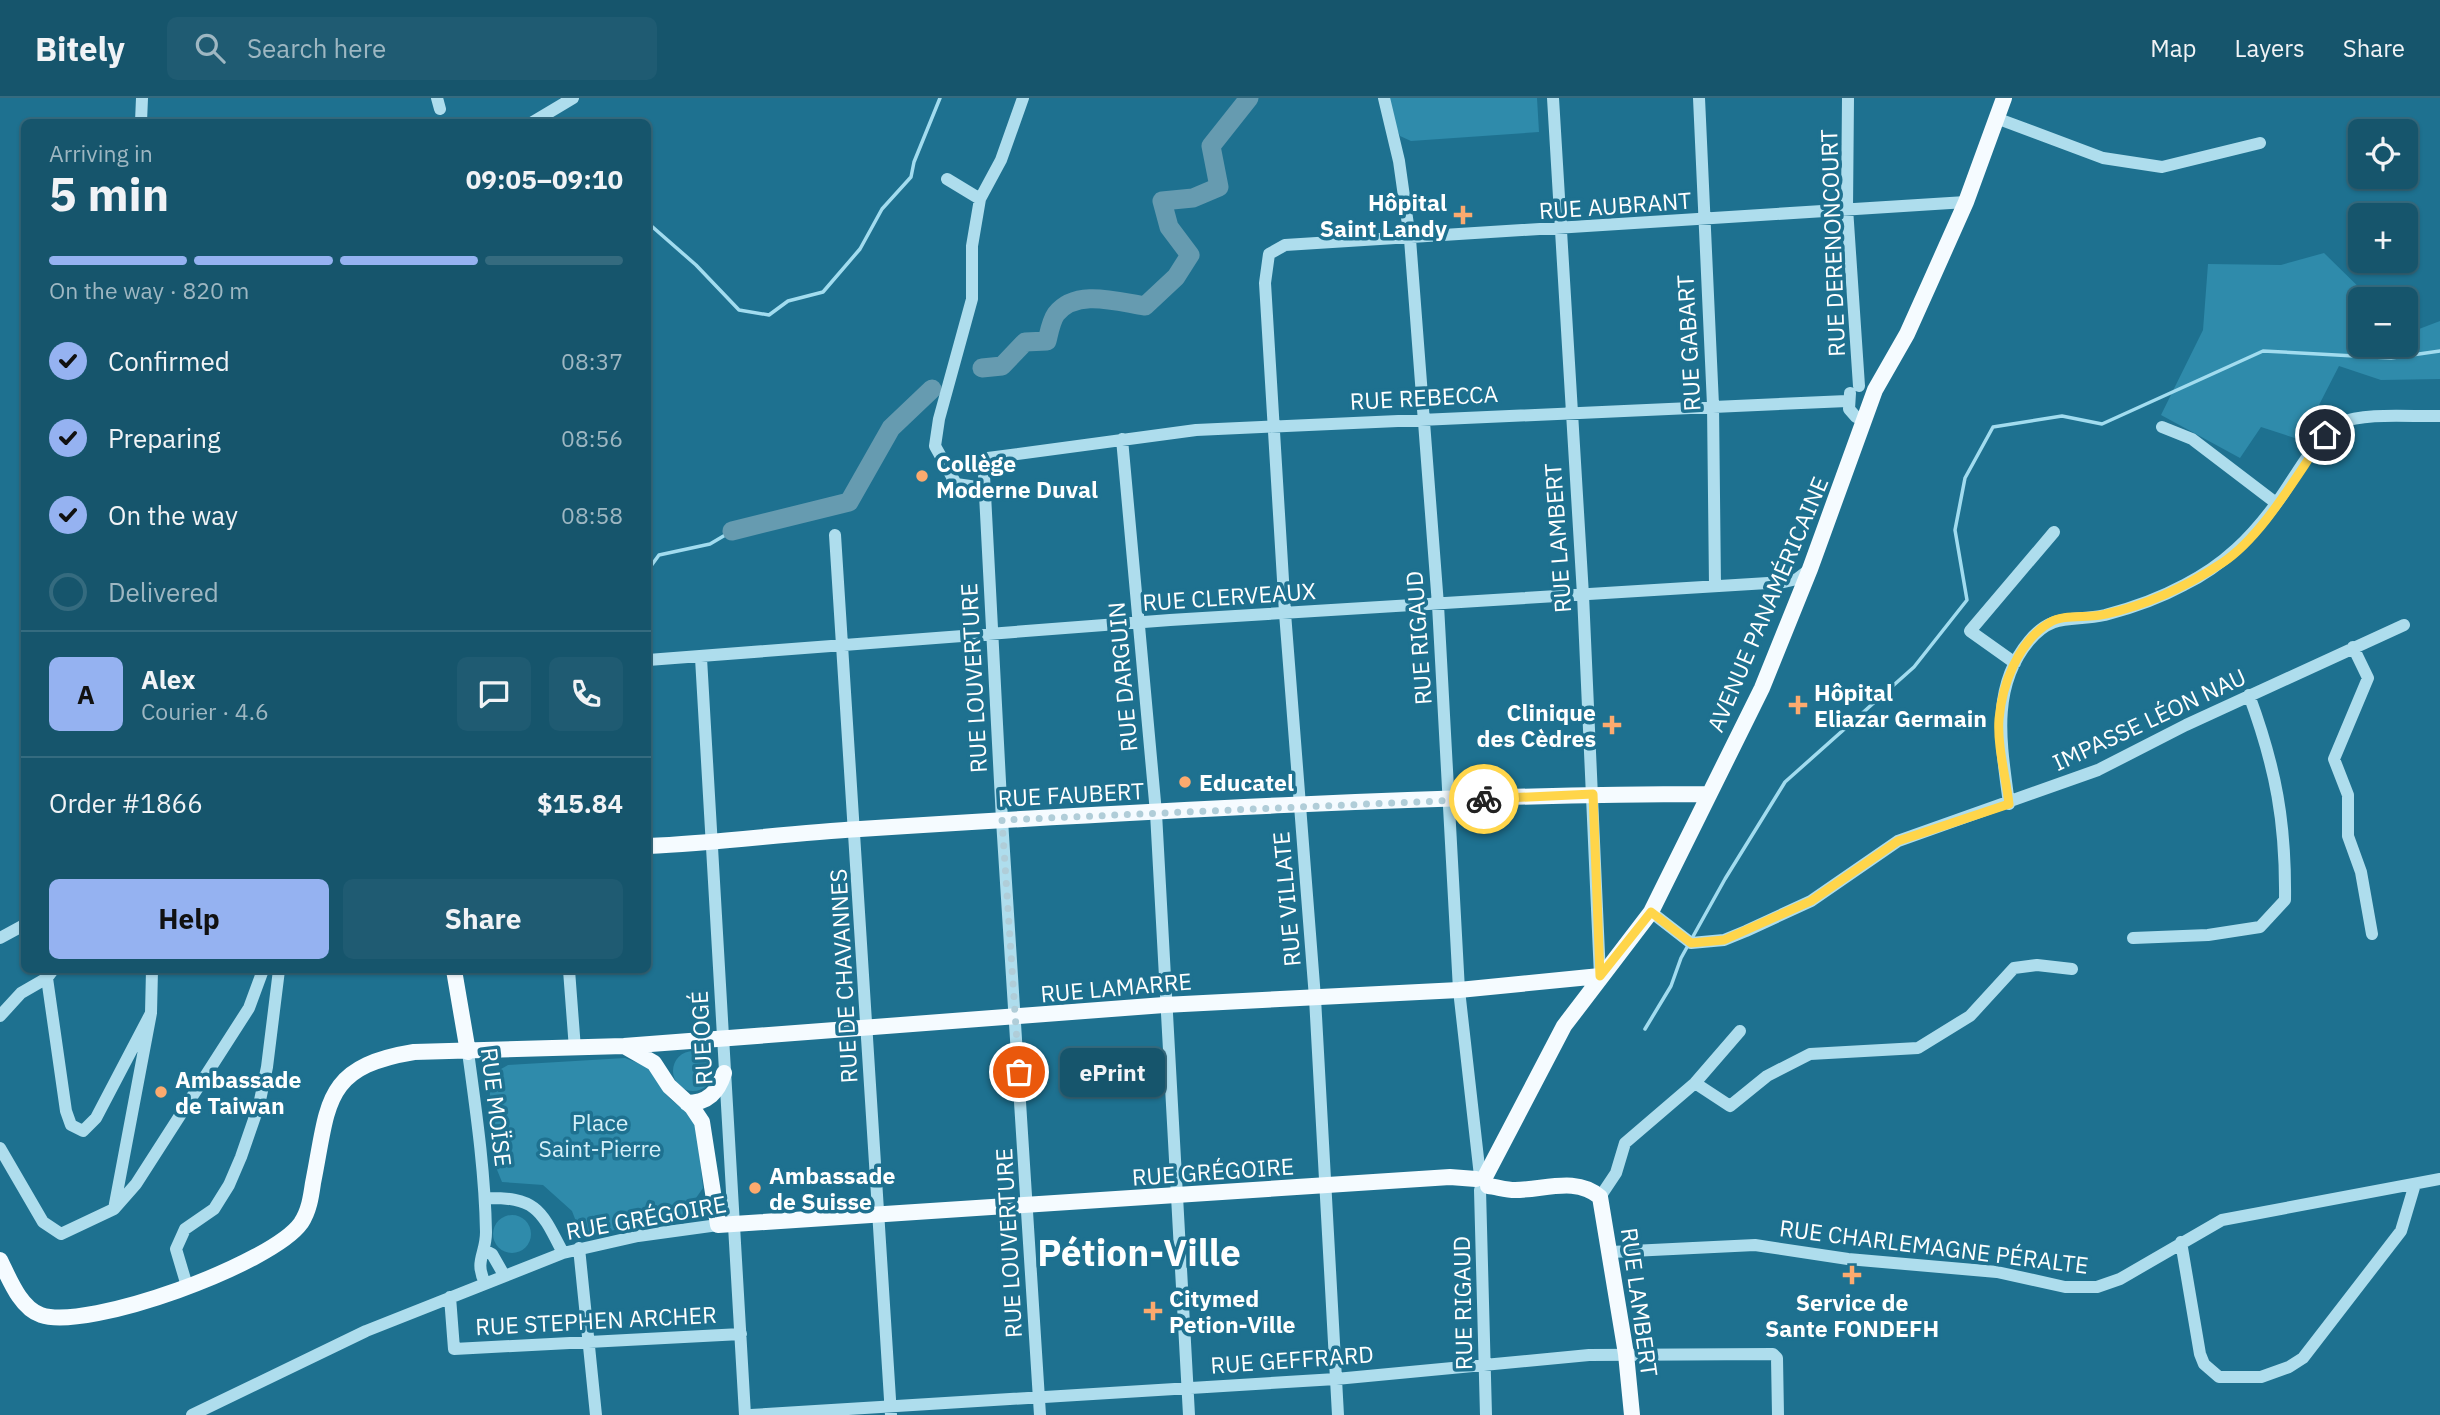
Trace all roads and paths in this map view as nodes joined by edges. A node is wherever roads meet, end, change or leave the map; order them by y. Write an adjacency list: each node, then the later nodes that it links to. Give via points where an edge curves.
1 (142, 98): 10 (street)
2 (573, 98): 11 (street)
3 (1023, 98): 14 (street, via 1001,160)
4 (1384, 98): 19 (street, RUE RIGAUD)
5 (1553, 98): 18 (street, RUE LAMBERT)
6 (1699, 98): 17 (street, RUE GABART)
7 (1848, 98): 16 (street, RUE DERENONCOURT)
8 (2004, 98): 9 (main road, AVENUE PANAMÉRICAINE)
9 (1996, 118): 12 (street, via 2103,158 2162,167); 15 (main road, AVENUE PANAMÉRICAINE)
10 (141, 119)
11 (538, 119)
12 (2260, 144)
13 (947, 179): 14 (street)
14 (980, 199): 32 (street, via 972,246 972,299 935,446 956,484)
15 (1966, 202): 16 (street, RUE AUBRANT); 21 (main road, AVENUE PANAMÉRICAINE, via 1907,334)
16 (1847, 208): 17 (street, RUE AUBRANT); 21 (street, RUE DERENONCOURT)
17 (1704, 220): 18 (street, RUE AUBRANT); 23 (street, RUE GABART)
18 (1561, 229): 19 (street, RUE AUBRANT); 24 (street, RUE LAMBERT)
19 (1410, 239): 20 (street, RUE AUBRANT, via 1285,245); 26 (street, RUE RIGAUD)
20 (1269, 254): 28 (street, RUE VILLATE, via 1265,283)
21 (1867, 388): 22 (street, via 1851,392); 27 (main road, AVENUE PANAMÉRICAINE)
22 (1847, 401): 23 (street, RUE REBECCA); 27 (street, via 1850,412)
23 (1713, 405): 24 (street, RUE REBECCA); 37 (street, RUE GABART)
24 (1571, 411): 26 (street, RUE REBECCA); 38 (street, RUE LAMBERT)
25 (2440, 416): 33 (street, via 2341,422 2325,435)
26 (1421, 418): 28 (street, RUE REBECCA); 39 (street, RUE RIGAUD)
27 (1863, 419): 36 (main road, AVENUE PANAMÉRICAINE)
28 (1274, 426): 30 (street, RUE REBECCA); 40 (street, RUE VILLATE)
29 (2162, 427): 33 (street, via 2192,439)
30 (1122, 439): 31 (street, RUE REBECCA); 41 (street, RUE DARGUIN)
31 (1005, 455): 32 (street, RUE LOUVERTURE, via 988,458)
32 (984, 488): 43 (street, RUE LOUVERTURE)
33 (2276, 503): 48 (street, via 2225,562 2130,607 2049,623 2028,642)
34 (2054, 532): 48 (street, via 1970,631)
35 (835, 535): 44 (street, RUE DE CHAVANNES)
36 (1810, 569): 37 (street, RUE CLERVEAUX, via 1784,582); 51 (main road, AVENUE PANAMÉRICAINE, via 1762,688)
37 (1716, 586): 38 (street, RUE CLERVEAUX)
38 (1583, 595): 39 (street, RUE CLERVEAUX); 50 (street, RUE LAMBERT)
39 (1438, 605): 40 (street, RUE CLERVEAUX); 52 (street, RUE RIGAUD)
40 (1284, 613): 41 (street, RUE CLERVEAUX); 54 (street, RUE VILLATE)
41 (1138, 623): 43 (street, RUE CLERVEAUX); 55 (street, RUE DARGUIN)
42 (2403, 625): 45 (street, IMPASSE LÉON NAU)
43 (992, 634): 44 (street, RUE CLERVEAUX); 56 (street, RUE LOUVERTURE)
44 (843, 645): 46 (street, RUE CLERVEAUX); 57 (street, RUE DE CHAVANNES)
45 (2353, 647): 49 (street, IMPASSE LÉON NAU); 62 (street, via 2368,678 2334,759 2348,795 2348,836 2361,872)
46 (701, 658): 47 (street, RUE CLERVEAUX); 58 (street, RUE OGÉ)
47 (651, 660)
48 (2015, 663): 53 (street, via 1999,720)
49 (2249, 695): 53 (street, IMPASSE LÉON NAU, via 2098,771); 64 (street, via 2269,749 2283,827 2285,900 2260,927)
50 (1593, 794): 51 (main road, RUE FAUBERT); 52 (main road, RUE FAUBERT); 72 (street, RUE LAMBERT)
51 (1708, 794): 60 (main road, AVENUE PANAMÉRICAINE)
52 (1449, 800): 54 (main road, RUE FAUBERT); 73 (street, RUE RIGAUD)
53 (2009, 804): 60 (street, IMPASSE LÉON NAU, via 1898,841 1811,901 1724,940 1691,943)
54 (1300, 805): 55 (main road, RUE FAUBERT); 74 (street, RUE VILLATE)
55 (1156, 813): 56 (main road, RUE FAUBERT); 75 (street, RUE DARGUIN)
56 (1002, 820): 57 (main road, RUE FAUBERT); 78 (street, RUE LOUVERTURE)
57 (856, 829): 58 (main road, RUE FAUBERT); 79 (street, RUE DE CHAVANNES)
58 (711, 843): 59 (main road, RUE FAUBERT); 81 (street, RUE OGÉ)
59 (651, 846)
60 (1651, 912): 72 (main road, AVENUE PANAMÉRICAINE)
61 (21, 927): 63 (street)
62 (2372, 934)
63 (0, 938)
64 (2133, 938)
65 (2072, 969): 88 (street, via 2014,968 1970,1016 1918,1048 1810,1054 1767,1076 1730,1106)
66 (152, 973): 76 (street)
67 (262, 973): 99 (street, via 248,1008 183,1115)
68 (279, 973): 110 (street, via 267,1067 241,1157 214,1209 185,1228 176,1249)
69 (455, 973): 85 (main road, RUE MOÏSE)
70 (569, 973): 84 (street)
71 (50, 974): 76 (street, via 66,1111 71,1125 83,1131 96,1118); 77 (street, via 21,993)
72 (1600, 976): 73 (main road, RUE LAMARRE); 92 (main road, AVENUE PANAMÉRICAINE, via 1564,1026)
73 (1459, 990): 74 (main road, RUE LAMARRE); 92 (street, RUE RIGAUD)
74 (1315, 998): 75 (main road, RUE LAMARRE); 94 (street, RUE VILLATE)
75 (1164, 1005): 78 (main road, RUE LAMARRE); 95 (street, RUE DARGUIN)
76 (151, 1013): 99 (street)
77 (0, 1016)
78 (1016, 1018): 79 (main road, RUE LAMARRE); 98 (street, RUE LOUVERTURE)
79 (866, 1029): 81 (main road, RUE LAMARRE); 100 (street, RUE DE CHAVANNES)
80 (1740, 1031): 88 (street)
81 (721, 1038): 82 (main road, RUE LAMARRE); 86 (street, RUE OGÉ)
82 (690, 1041): 83 (main road, RUE LAMARRE); 87 (main road, via 671,1051)
83 (624, 1046): 84 (main road, RUE LAMARRE); 87 (main road, via 649,1059)
84 (575, 1049): 85 (main road, RUE LAMARRE)
85 (468, 1052): 97 (street, RUE MOÏSE); 110 (main road, RUE LAMARRE, via 382,1057 348,1075 327,1111 309,1206 300,1225 240,1265)
86 (724, 1073): 89 (main road, via 708,1098); 101 (street, RUE OGÉ)
87 (661, 1074): 89 (main road)
88 (1695, 1083): 96 (street, via 1625,1143 1616,1173)
89 (687, 1103): 101 (main road, via 705,1130)
90 (0, 1148): 99 (street, via 43,1222 61,1234)
91 (2440, 1179): 93 (street, RUE CHARLEMAGNE PÉRALTE)
92 (1482, 1182): 94 (main road, RUE GRÉGOIRE, via 1450,1177); 96 (main road, RUE GRÉGOIRE, via 1512,1190 1574,1185 1590,1188); 115 (street, RUE RIGAUD)
93 (2415, 1184): 102 (street, RUE CHARLEMAGNE PÉRALTE, via 2245,1214); 102 (street, via 2401,1231 2314,1345 2289,1367 2261,1377 2219,1377 2204,1364)
94 (1325, 1186): 95 (main road, RUE GRÉGOIRE); 116 (street, RUE VILLATE)
95 (1175, 1197): 98 (main road, RUE GRÉGOIRE); 117 (street, RUE DARGUIN)
96 (1600, 1197): 105 (main road, RUE LAMBERT)
97 (485, 1198): 104 (street, RUE MOÏSE); 106 (street, via 514,1197 540,1211)
98 (1027, 1206): 100 (main road, RUE GRÉGOIRE); 118 (street, RUE LOUVERTURE)
99 (114, 1209)
100 (878, 1214): 101 (main road, RUE GRÉGOIRE); 119 (street, RUE DE CHAVANNES)
101 (726, 1225): 103 (street, RUE GRÉGOIRE); 112 (street, RUE OGÉ)
102 (2181, 1242): 105 (street, RUE CHARLEMAGNE PÉRALTE, via 2120,1279 2082,1288 1997,1272 1847,1259 1755,1245)
103 (579, 1248): 106 (street, RUE GRÉGOIRE); 113 (street)
104 (486, 1251): 108 (street); 109 (street, RUE MOÏSE, via 479,1260)
105 (1611, 1252): 114 (main road, RUE LAMBERT)
106 (563, 1253): 108 (street, RUE GRÉGOIRE)
107 (0, 1261): 110 (main road, RUE LAMARRE, via 21,1299 39,1315 80,1315 132,1305)
108 (504, 1275): 109 (street, RUE GRÉGOIRE)
109 (485, 1283): 111 (street, RUE GRÉGOIRE)
110 (187, 1286)
111 (450, 1297): 113 (street, RUE STEPHEN ARCHER, via 454,1349); 120 (street, RUE GRÉGOIRE, via 366,1331)
112 (741, 1334): 113 (street, RUE STEPHEN ARCHER); 123 (street, RUE OGÉ)
113 (588, 1340): 122 (street)
114 (1626, 1354): 115 (street, RUE GEFFRARD); 129 (main road, RUE LAMBERT); 130 (street, RUE GEFFRARD, via 1773,1354 1777,1358)
115 (1487, 1365): 116 (street, RUE GEFFRARD); 128 (street, RUE RIGAUD)
116 (1336, 1379): 117 (street, RUE GEFFRARD); 127 (street, RUE VILLATE)
117 (1187, 1387): 118 (street, RUE GEFFRARD); 126 (street, RUE DARGUIN)
118 (1038, 1397): 119 (street, RUE GEFFRARD); 125 (street, RUE LOUVERTURE)
119 (891, 1410): 124 (street, RUE GEFFRARD)
120 (211, 1411): 121 (street, RUE GRÉGOIRE)
121 (192, 1415)
122 (596, 1415)
123 (745, 1415)
124 (751, 1415)
125 (1040, 1415)
126 (1188, 1415)
127 (1338, 1415)
128 (1486, 1415)
129 (1632, 1415)
130 (1778, 1415)

